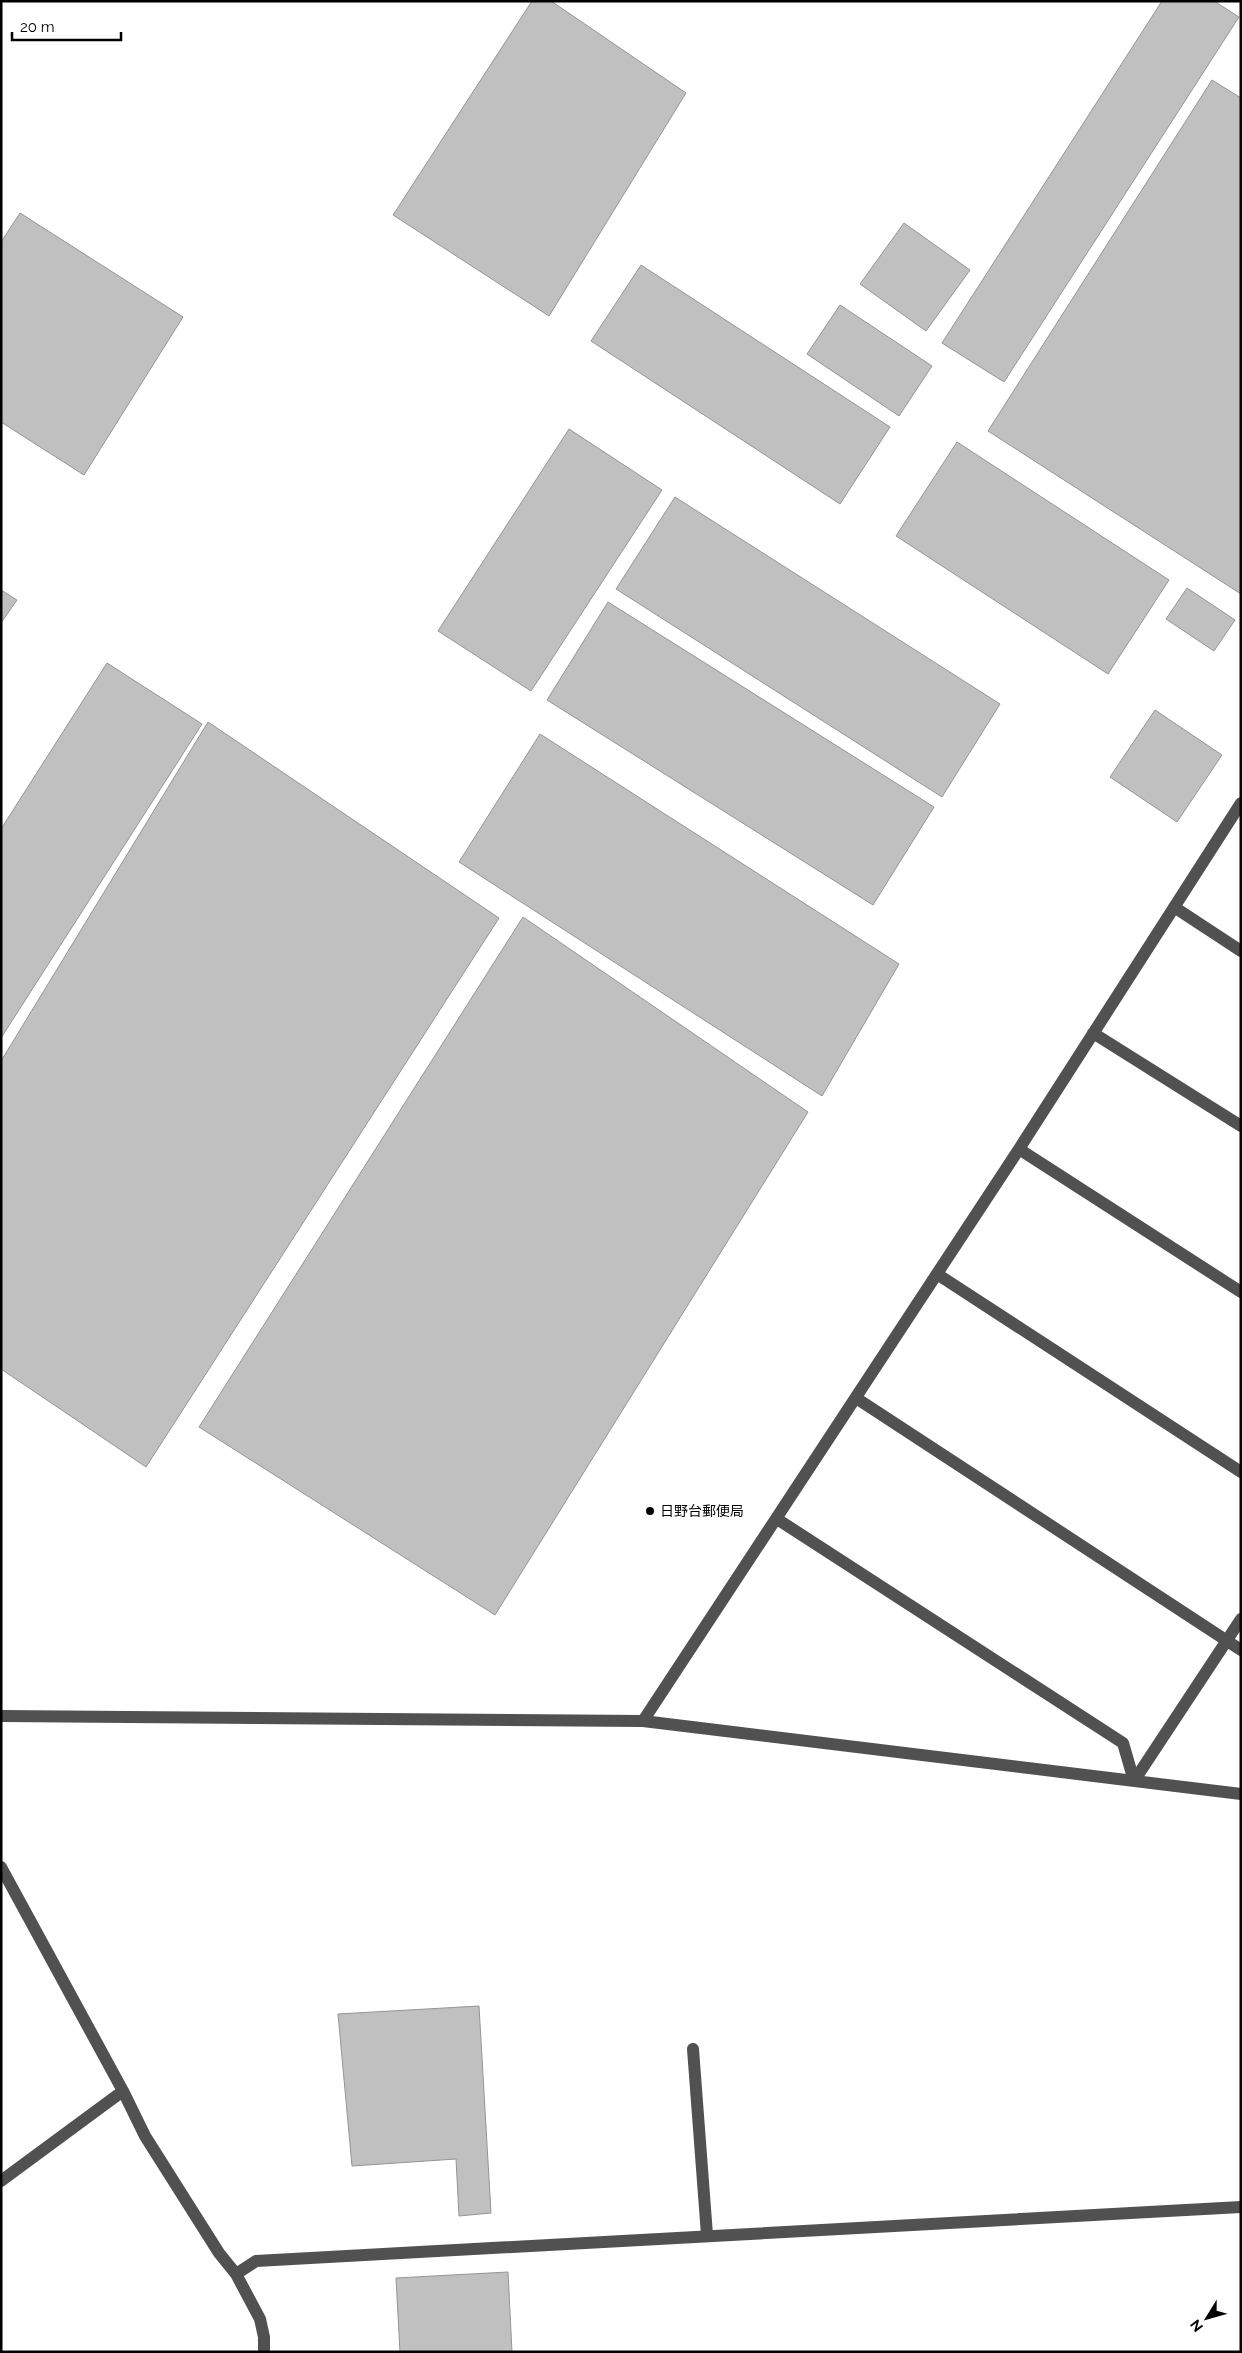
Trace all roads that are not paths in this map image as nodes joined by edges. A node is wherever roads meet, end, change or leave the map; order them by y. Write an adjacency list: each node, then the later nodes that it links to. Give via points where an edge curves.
1 (1241, 802): 2 (street)
2 (1174, 906): 3 (street); 4 (street)
3 (1241, 951)
4 (1093, 1033): 5 (street); 6 (street)
5 (1241, 1126)
6 (1019, 1149): 7 (street); 8 (street)
7 (937, 1274): 9 (street); 10 (street)
8 (1241, 1292)
9 (856, 1398): 11 (street); 13 (street)
10 (1241, 1472)
11 (777, 1519): 16 (street); 17 (street, via 1123,1744)
12 (1241, 1619): 13 (street)
13 (1226, 1641): 14 (street); 17 (street)
14 (1241, 1650)
15 (1, 1716): 16 (street)
16 (643, 1721): 17 (street)
17 (1134, 1781): 18 (street)
18 (1241, 1794)
19 (1, 1867): 21 (street)
20 (693, 2049): 24 (street)
21 (123, 2091): 22 (street); 25 (street, via 145,2136 219,2253)
22 (1, 2181)
23 (1241, 2206): 24 (street)
24 (706, 2236): 25 (street, via 256,2261)
25 (236, 2274): 26 (street, via 260,2319)
26 (264, 2352)

